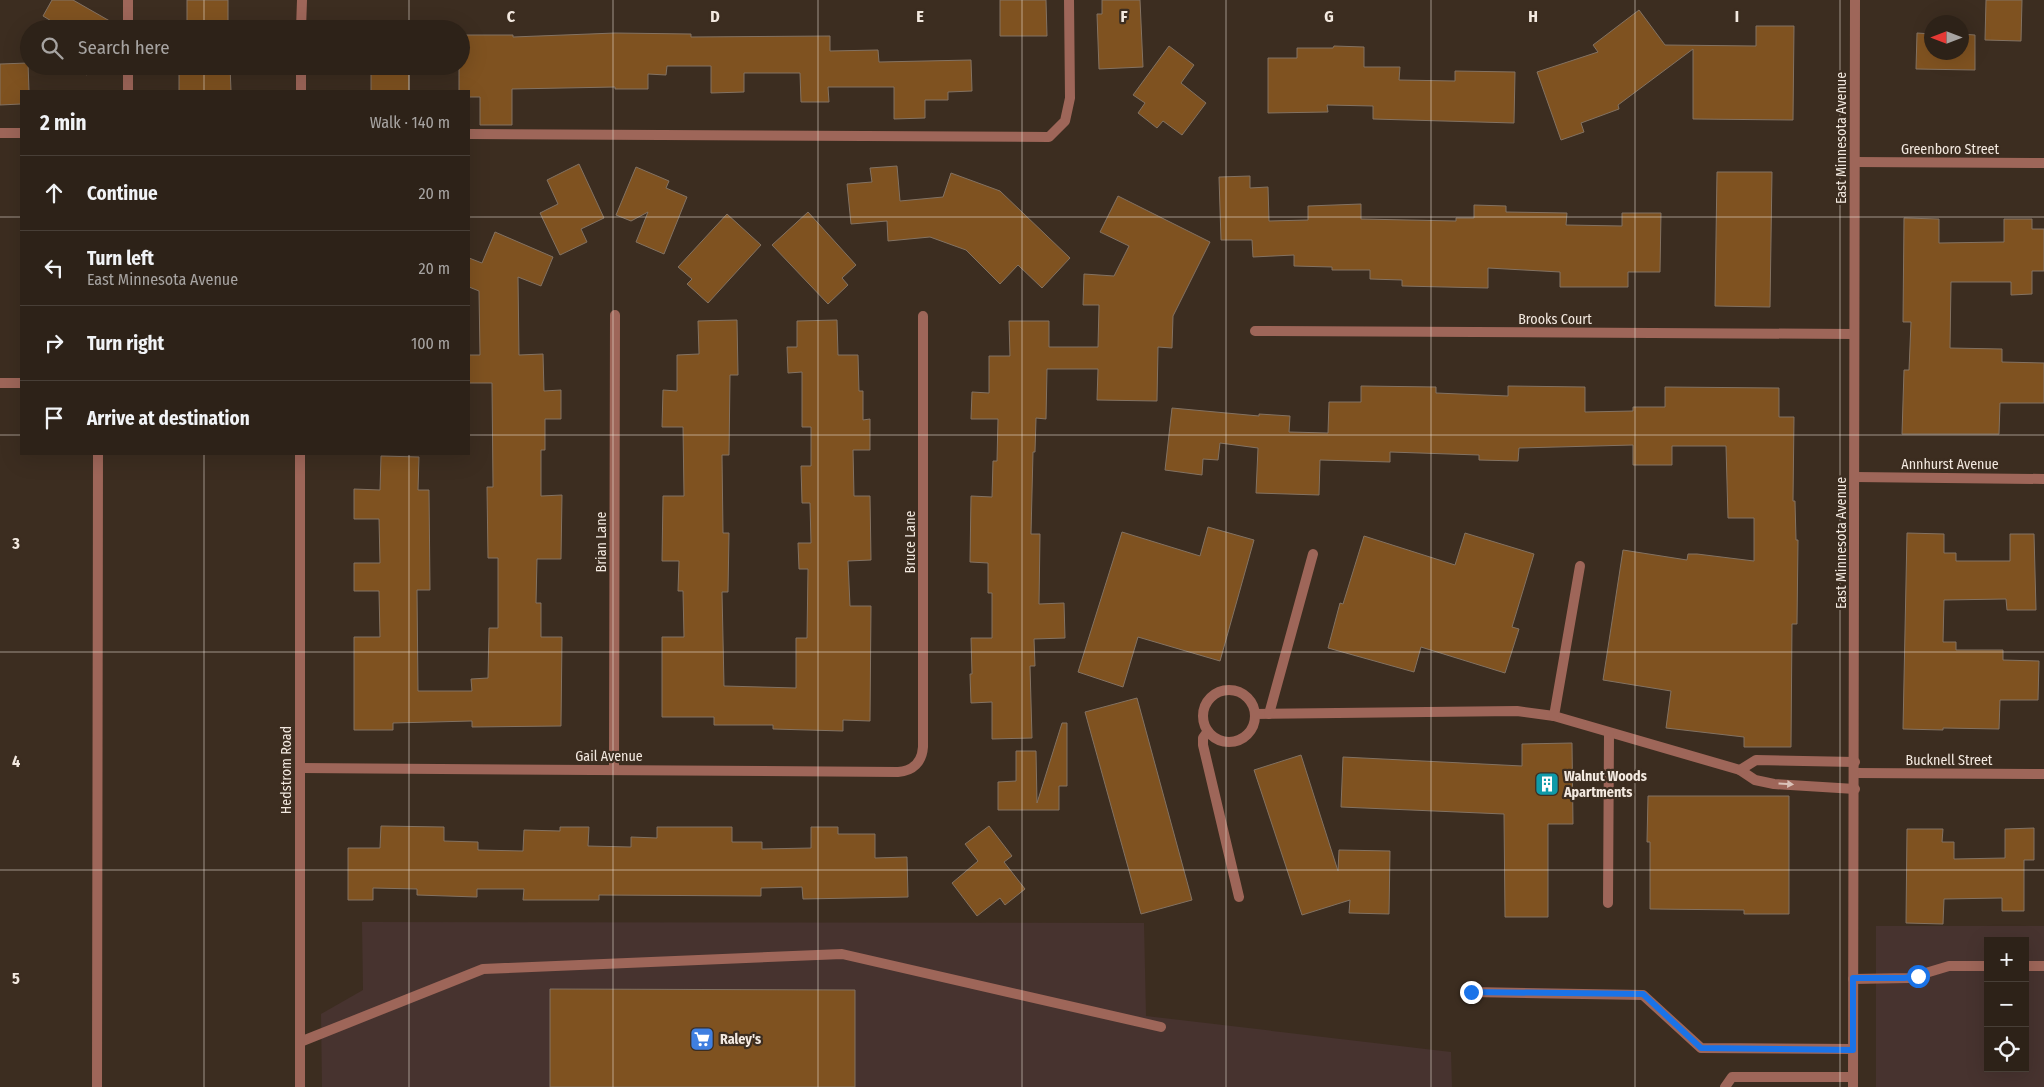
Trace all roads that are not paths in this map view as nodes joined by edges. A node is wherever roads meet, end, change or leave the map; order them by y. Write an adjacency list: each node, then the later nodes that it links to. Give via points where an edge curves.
1 (128, 0): 5 (street)
2 (302, 0): 6 (street)
3 (1069, 0): 13 (street, via 1070,98 1065,121 1050,136)
4 (1855, 0): 14 (street, East Minnesota Avenue)
5 (128, 20)
6 (302, 20)
7 (128, 75): 9 (street)
8 (301, 75): 10 (street)
9 (128, 90)
10 (301, 90)
11 (0, 133): 12 (street)
12 (20, 133)
13 (470, 134)
14 (1855, 162): 15 (street, Greenboro Street); 19 (street, East Minnesota Avenue)
15 (2044, 163)
16 (615, 315): 36 (street, Brian Lane)
17 (924, 316): 34 (street, Bruce Lane, via 923,748)
18 (1255, 331): 19 (street, Brooks Court)
19 (1854, 334): 24 (street, East Minnesota Avenue)
20 (0, 383): 21 (street)
21 (20, 383)
22 (98, 455): 52 (street)
23 (300, 455): 35 (street, Hedstrom Road)
24 (1855, 478): 25 (street, Annhurst Avenue); 33 (street, East Minnesota Avenue)
25 (2044, 479)
26 (1313, 554): 29 (street)
27 (1580, 566): 30 (street)
28 (1255, 714): 29 (street); 31 (street, via 1251,731 1238,741 1221,741); 31 (street, via 1248,698 1232,690 1223,691 1215,694 1204,707 1204,724)
29 (1269, 714): 30 (street, via 1517,711)
30 (1554, 716): 32 (street)
31 (1208, 731): 41 (street, via 1203,745)
32 (1609, 733): 37 (street); 42 (street)
33 (1854, 762): 37 (street, via 1756,760); 38 (street, East Minnesota Avenue)
34 (916, 766): 36 (street, Gail Avenue, via 898,772)
35 (300, 768): 36 (street, Gail Avenue); 49 (street, Hedstrom Road)
36 (614, 770)
37 (1740, 770): 40 (street, one-way to 40, via 1755,780 1774,784)
38 (1854, 773): 39 (street, Bucknell Street); 40 (street, East Minnesota Avenue)
39 (2044, 774)
40 (1854, 789): 46 (street, East Minnesota Avenue)
41 (1239, 897)
42 (1608, 903)
43 (1984, 966): 46 (street, via 1949,966 1909,978)
44 (2029, 966): 45 (street)
45 (2044, 966)
46 (1853, 978): 50 (street, East Minnesota Avenue)
47 (1471, 992): 50 (street, via 1643,994 1701,1048)
48 (1161, 1027): 49 (street, via 842,954 484,969)
49 (300, 1042): 53 (street, Hedstrom Road)
50 (1853, 1050): 51 (street, East Minnesota Avenue)
51 (1853, 1082): 54 (street, via 1732,1077)
52 (96, 1087)
53 (300, 1087)
54 (1725, 1087)

